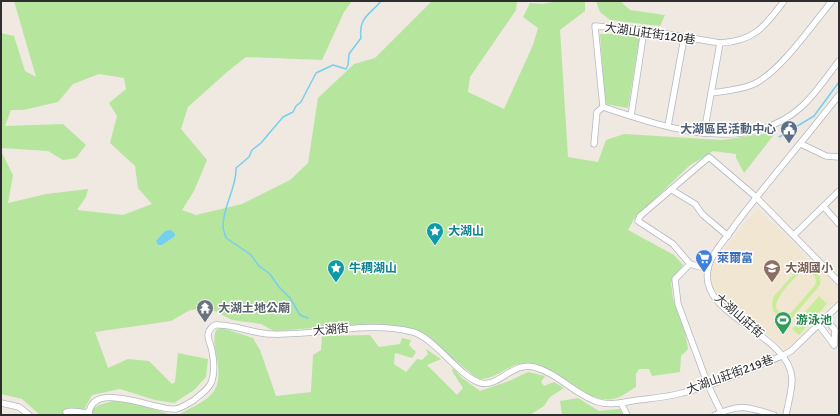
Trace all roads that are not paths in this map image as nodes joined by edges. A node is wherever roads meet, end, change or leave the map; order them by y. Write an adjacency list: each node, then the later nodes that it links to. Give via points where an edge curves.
1 (784, 1): 5 (street, 大湖山莊街120巷, via 766,24 749,38)
2 (832, 1): 7 (street, via 762,79 752,85)
3 (644, 30): 4 (street, 大湖山莊街120巷); 9 (street, 大湖山莊街120巷, via 595,26); 10 (street)
4 (684, 38): 5 (street, 大湖山莊街120巷); 11 (street)
5 (720, 43): 7 (street)
6 (839, 61): 12 (street, via 800,107 771,125 746,132)
7 (711, 93): 12 (street)
8 (839, 95): 14 (street)
9 (603, 107): 10 (street); 13 (street, 大湖山莊街120巷, via 597,112)
10 (631, 116): 11 (street)
11 (668, 126): 12 (street)
12 (704, 133)
13 (594, 144)
14 (801, 144): 15 (street, via 826,156); 18 (street)
15 (839, 157)
16 (672, 190): 18 (street, via 709,157); 22 (street, via 695,204 703,215); 23 (street, via 640,216 638,221 673,244)
17 (839, 191): 19 (street)
18 (756, 197): 21 (street); 22 (street)
19 (824, 208): 20 (street); 21 (street)
20 (839, 224)
21 (794, 235): 25 (street)
22 (728, 236): 24 (street, via 715,253)
23 (690, 264): 24 (street); 29 (street, via 675,279 678,304)
24 (708, 269): 28 (street, 大湖山莊街, via 707,279 712,294)
25 (839, 282)
26 (839, 305): 27 (street, 大湖山莊街219巷)
27 (821, 323): 27 (street, via 830,324 835,330 834,345); 28 (street, 大湖山莊街219巷)
28 (782, 356): 29 (street, 大湖山莊街219巷); 39 (street, 大湖山莊街, via 792,380)
29 (708, 385): 31 (street, 大湖山莊街219巷, via 682,393); 32 (street)
30 (1, 402): 34 (street, via 19,407)
31 (621, 403): 33 (street, 大湖街, via 611,405 598,402 533,367 513,369 490,382 478,382 462,372 421,336 410,332 353,328 268,334 217,324 208,334 213,364 211,382 208,389 191,402 176,410 123,398 105,399 95,402); 36 (street)
32 (721, 412): 37 (street); 38 (street, via 745,406)
33 (89, 413): 35 (street, via 81,414 71,410 66,412)
34 (29, 415)
35 (67, 415)
36 (627, 415)
37 (714, 415)
38 (774, 415)
39 (786, 415)

